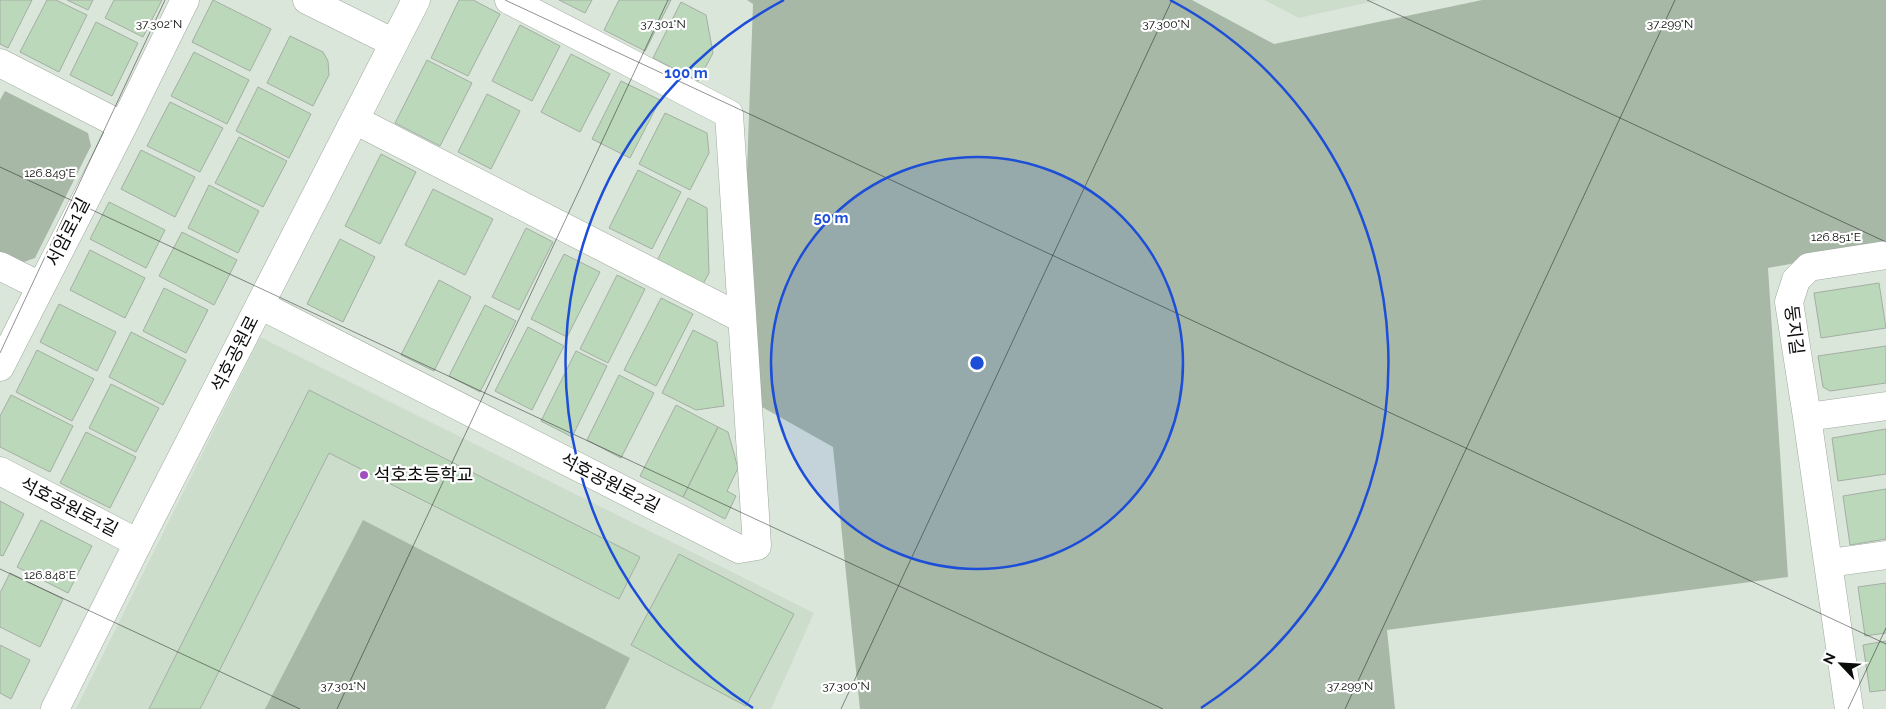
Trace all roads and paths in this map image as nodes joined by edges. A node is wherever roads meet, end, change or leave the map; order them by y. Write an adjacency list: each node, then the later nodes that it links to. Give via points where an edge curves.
1 (185, 0): 8 (street, 서암로1길)
2 (307, 0): 5 (street)
3 (416, 0): 5 (street, 석호공원로)
4 (510, 0): 13 (street, 석호공원로2길, via 729,114)
5 (394, 43): 7 (street, 석호공원로)
6 (0, 63): 8 (street)
7 (355, 120): 12 (street, 석호공원로); 13 (street)
8 (123, 126): 11 (street, 서암로1길)
9 (1886, 255): 16 (street, 둥지길, via 1808,267 1796,280 1788,302)
10 (0, 266): 11 (street, 서암로1길)
11 (40, 286): 14 (street, 서암로1길)
12 (260, 305): 13 (street, 석호공원로2길, via 739,549 757,546); 18 (street, 석호공원로)
13 (741, 318)
14 (0, 367)
15 (1886, 406): 16 (street)
16 (1807, 418): 20 (street, 둥지길)
17 (0, 472): 18 (street, 석호공원로1길)
18 (138, 543): 21 (street, 석호공원로)
19 (1886, 555): 20 (street)
20 (1829, 563): 22 (street, 둥지길)
21 (55, 709)
22 (1849, 709)

